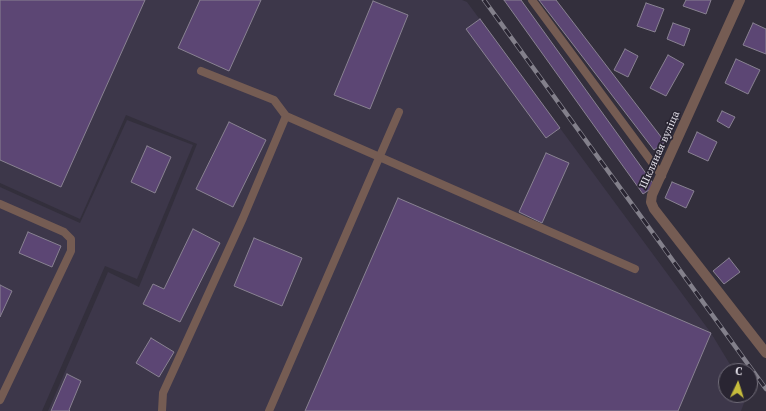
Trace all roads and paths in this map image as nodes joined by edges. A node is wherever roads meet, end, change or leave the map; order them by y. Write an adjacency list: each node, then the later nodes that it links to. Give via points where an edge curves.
1 (532, 0): 7 (lane)
2 (740, 0): 7 (street, Шкляная вуліца)
3 (201, 71): 5 (lane, via 274,100)
4 (399, 112): 6 (lane)
5 (286, 116): 6 (lane); 12 (lane, via 243,218 163,393)
6 (380, 158): 9 (lane); 13 (lane)
7 (662, 176): 10 (street, Шкляная вуліца, via 652,195 654,209)
8 (0, 204): 11 (lane, via 64,232 71,239 71,251)
9 (635, 269)
10 (766, 353)
11 (0, 400)
12 (162, 411)
13 (269, 411)

